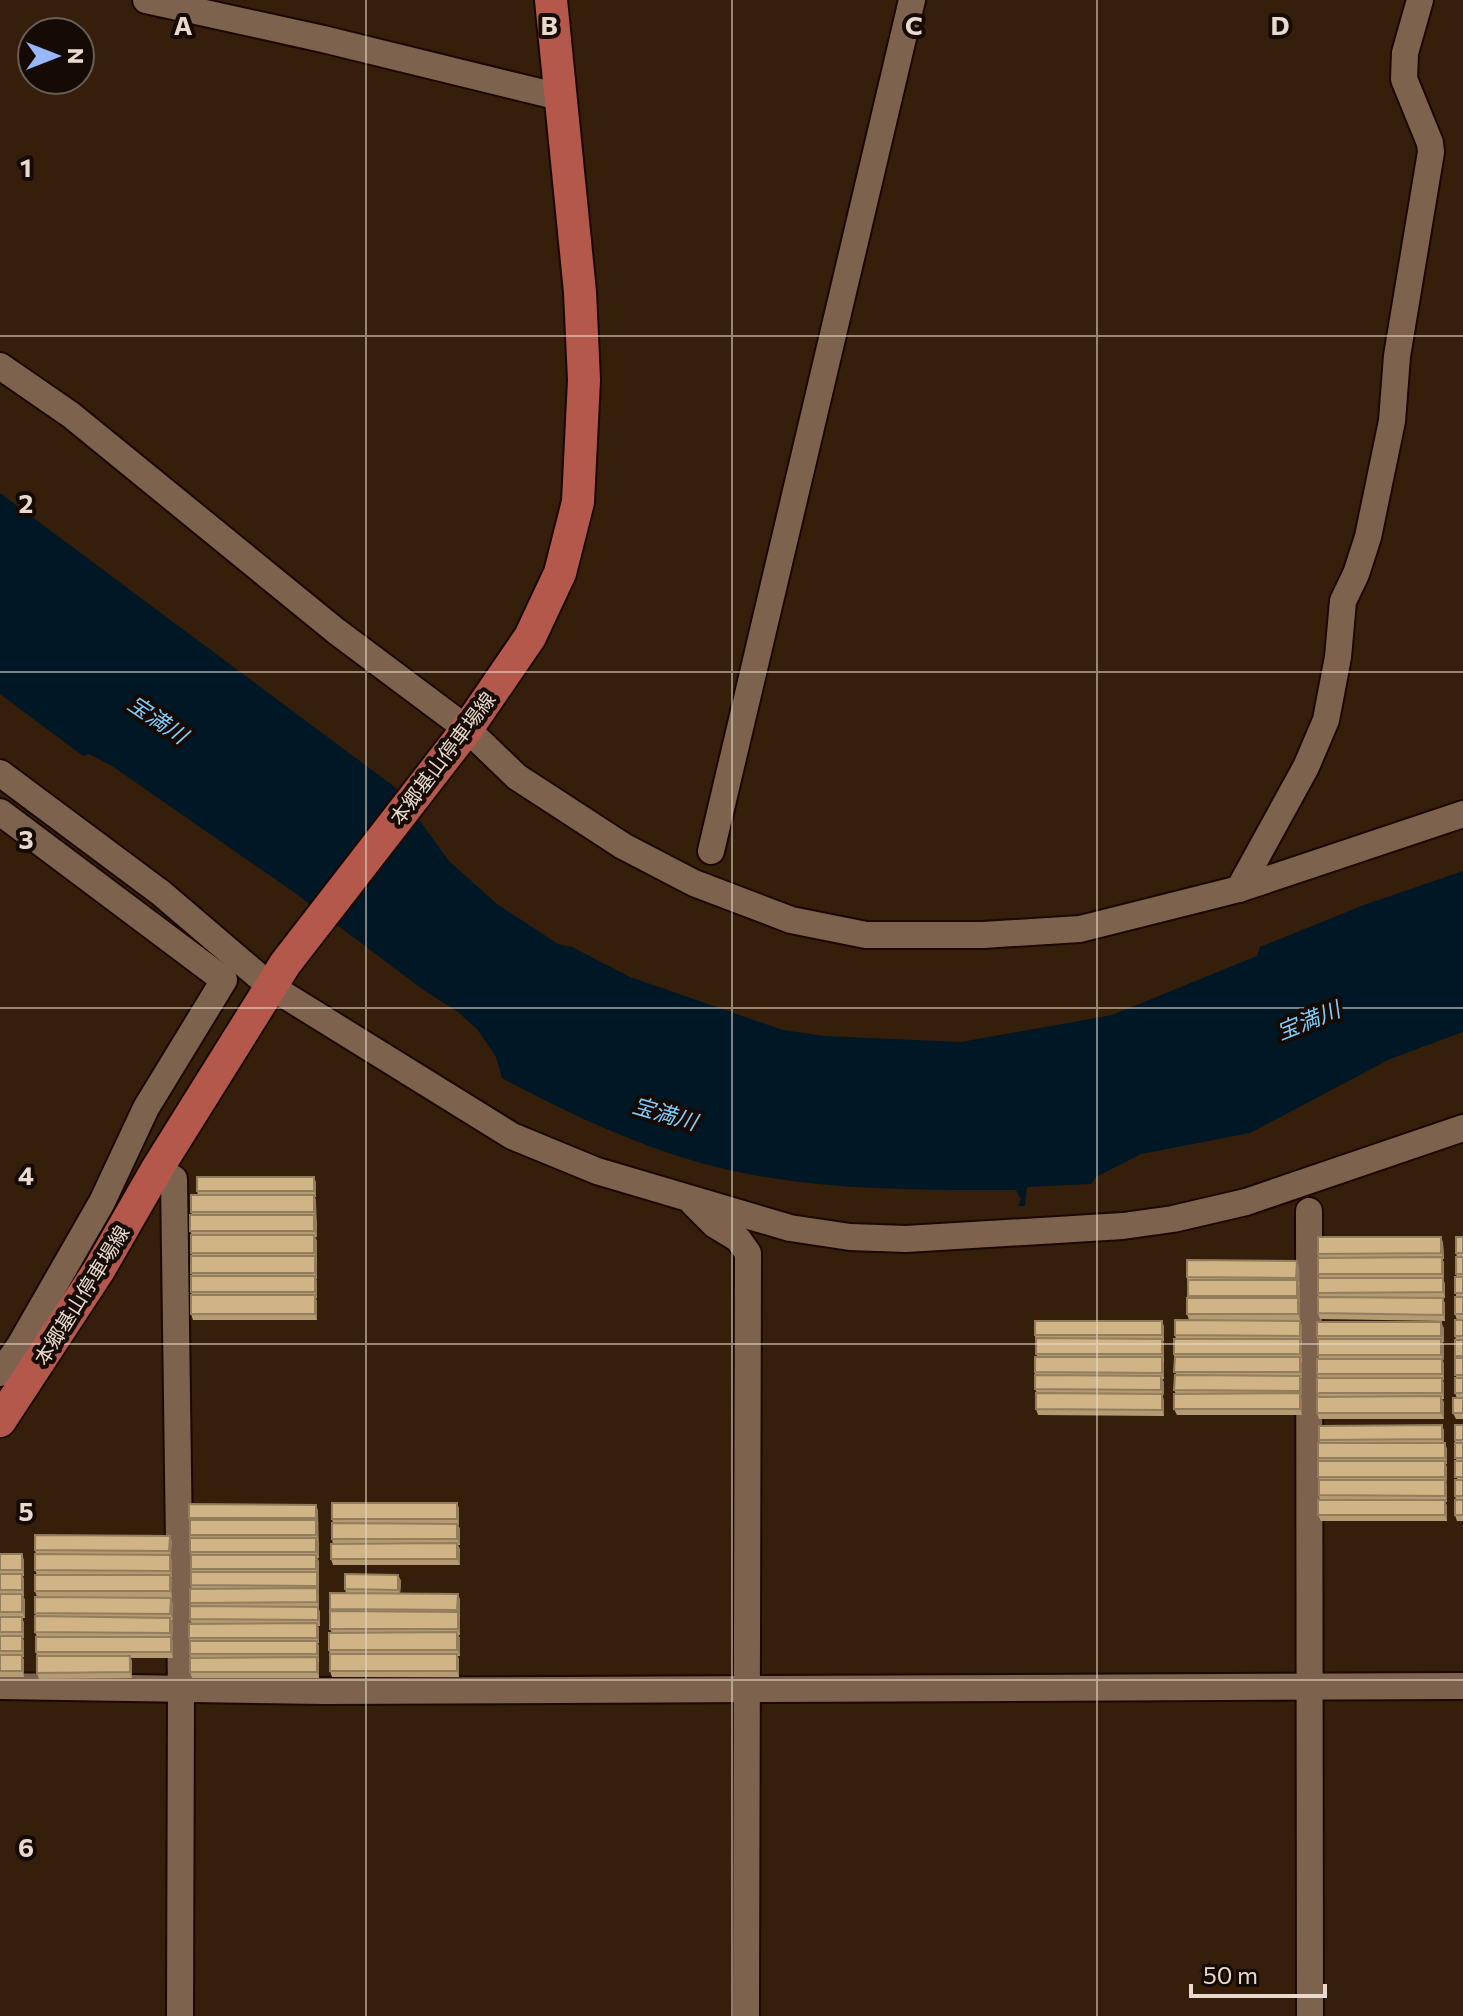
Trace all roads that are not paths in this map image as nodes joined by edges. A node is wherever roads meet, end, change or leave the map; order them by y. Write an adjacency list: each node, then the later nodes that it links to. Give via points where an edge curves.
1 (146, 0): 5 (street)
2 (551, 0): 5 (main road, 本郷基山停車場線)
3 (912, 0): 11 (street)
4 (1420, 0): 12 (street, via 1405,53 1404,79 1431,152 1397,356 1392,421 1368,537 1343,601 1326,720)
5 (560, 97): 7 (main road, 本郷基山停車場線, via 584,380 578,502 560,573 530,637)
6 (0, 366): 7 (street, via 71,415)
7 (464, 734): 12 (street, via 517,777 623,846 694,883 791,920 866,935 1080,929); 13 (main road, 本郷基山停車場線)
8 (0, 773): 13 (street)
9 (0, 812): 18 (street, via 224,980 146,1108 102,1202)
10 (1463, 814): 12 (street)
11 (711, 851)
12 (1239, 889)
13 (278, 975): 15 (main road, 本郷基山停車場線); 16 (street, via 512,1136 597,1171)
14 (1463, 1128): 16 (street, via 1246,1202 1123,1226 906,1239 850,1237 790,1228)
15 (157, 1169): 19 (main road, 本郷基山停車場線, via 99,1270); 24 (street, via 174,1179)
16 (688, 1198): 22 (street, via 748,1253)
17 (1309, 1211): 23 (street)
18 (0, 1373)
19 (0, 1421)
20 (0, 1686): 24 (street)
21 (1463, 1686): 23 (street)
22 (748, 1687): 23 (street); 24 (street); 26 (street)
23 (1309, 1687): 27 (street)
24 (181, 1689): 25 (street)
25 (180, 2016)
26 (746, 2016)
27 (1310, 2016)

